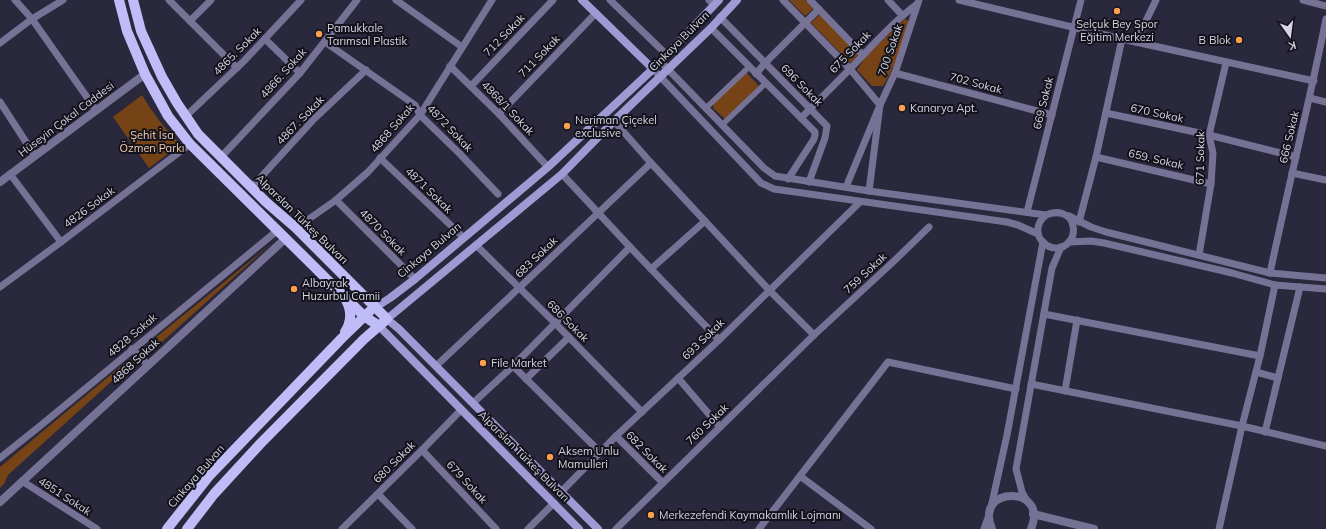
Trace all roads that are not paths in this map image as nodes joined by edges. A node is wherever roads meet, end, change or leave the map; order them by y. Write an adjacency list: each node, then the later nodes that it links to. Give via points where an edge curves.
1 (15, 0): 30 (street)
2 (63, 0): 30 (street)
3 (120, 0): 56 (main road, Alparslan Türkeş Bulvarı, via 127,31)
4 (133, 0): 73 (main road, Alparslan Türkeş Bulvarı, via 141,31 150,51 162,77)
5 (169, 0): 32 (street)
6 (212, 0): 32 (street)
7 (302, 0): 36 (street, 4865. Sokak)
8 (357, 0): 38 (street, 4866. Sokak)
9 (396, 0): 41 (street)
10 (492, 0): 41 (street, 4868 Sokak)
11 (554, 0): 61 (street, 712 Sokak)
12 (582, 0): 27 (main road)
13 (610, 0): 43 (street)
14 (737, 0): 29 (main road, Cinkaya Bulvarı)
15 (783, 0): 33 (street)
16 (810, 0): 26 (street)
17 (888, 0): 28 (street)
18 (959, 0): 24 (street)
19 (1081, 0): 34 (street, 669 Sokak)
20 (1156, 0): 39 (street)
21 (1304, 0): 25 (street)
22 (714, 2): 43 (main road, Cinkaya Bulvarı)
23 (918, 2): 28 (street, 675 Sokak); 55 (street, 700 Sokak)
24 (972, 2): 34 (street)
25 (1326, 6)
26 (819, 9): 33 (street); 42 (street)
27 (596, 13): 50 (main road); 70 (street, 711 Sokak)
28 (902, 15): 42 (street, 675 Sokak)
29 (720, 17): 35 (main road, Cinkaya Bulvarı); 45 (street, 696 Sokak)
30 (32, 19): 40 (street); 68 (street)
31 (1326, 20): 59 (street, 666 Sokak)
32 (190, 21): 49 (street)
33 (805, 22): 45 (street); 52 (street)
34 (1073, 27): 37 (street); 72 (street, 669 Sokak)
35 (711, 28): 48 (street); 51 (main road, Cinkaya Bulvarı)
36 (265, 39): 49 (street, 4865. Sokak); 54 (street)
37 (1122, 39): 39 (street); 69 (street)
38 (324, 42): 53 (street, 4872 Sokak); 54 (street, 4866. Sokak)
39 (1136, 42): 46 (street)
40 (0, 43)
41 (462, 47): 47 (street, 4868 Sokak)
42 (862, 54): 52 (street, 675 Sokak)
43 (667, 55): 44 (main road, Cinkaya Bulvarı)
44 (660, 61): 50 (main road, Cinkaya Bulvarı); 51 (street)
45 (765, 63): 57 (street); 67 (street, 696 Sokak)
46 (1226, 63): 59 (street); 77 (street, 671 Sokak)
47 (450, 66): 61 (street, 4868/1 Sokak); 71 (street, 4868 Sokak)
48 (749, 67): 57 (street); 65 (street)
49 (237, 68): 73 (street, 4865. Sokak)
50 (653, 69): 58 (street); 85 (main road, Cinkaya Bulvarı)
51 (668, 69): 58 (main road, Cinkaya Bulvarı); 89 (street, via 764,168 775,176)
52 (850, 69): 66 (street); 67 (street, 675 Sokak)
53 (366, 70): 71 (street, 4872 Sokak, via 415,105); 94 (street, 4867. Sokak, via 314,119)
54 (300, 73): 80 (street, 4866. Sokak)
55 (895, 73): 66 (street, 700 Sokak); 72 (street, 702 Sokak)
56 (145, 74): 68 (street, Hüseyin Çokal Caddesi); 78 (main road, Alparslan Türkeş Bulvarı, via 168,116)
57 (756, 74): 60 (street)
58 (660, 78): 75 (main road, Cinkaya Bulvarı); 99 (street, via 767,187)
59 (1314, 81): 62 (street, 666 Sokak)
60 (766, 83): 74 (street); 76 (street)
61 (471, 86): 70 (street, 4868/1 Sokak)
62 (1310, 98): 64 (street); 82 (street, 666 Sokak)
63 (0, 102): 79 (street)
64 (1326, 102)
65 (708, 106)
66 (880, 106): 95 (street, 700 Sokak); 96 (street, 700 Sokak)
67 (810, 108): 74 (street, 675 Sokak); 92 (street, 696 Sokak, via 828,129)
68 (96, 110): 79 (street, Hüseyin Çokal Caddesi)
69 (1106, 113): 77 (street, 670 Sokak); 81 (street)
70 (499, 114): 85 (street, 4868/1 Sokak)
71 (420, 115): 83 (street, 4868 Sokak); 97 (street, 4872 Sokak)
72 (1052, 115): 100 (street, 669 Sokak)
73 (186, 116): 80 (main road, Alparslan Türkeş Bulvarı, via 198,134)
74 (801, 118): 89 (street, via 816,135)
75 (614, 121): 84 (street); 88 (main road, Cinkaya Bulvarı)
76 (724, 123)
77 (1209, 136): 82 (street, 670 Sokak); 93 (street, 671 Sokak, via 1213,153)
78 (190, 144): 108 (main road, Alparslan Türkeş Bulvarı); 112 (street, 4826 Sokak)
79 (34, 156): 87 (street, Hüseyin Çokal Caddesi)
80 (221, 157): 94 (main road, Alparslan Türkeş Bulvarı)
81 (1096, 157): 93 (street, 659. Sokak); 105 (street)
82 (1296, 157): 86 (street, 666 Sokak)
83 (380, 158): 98 (street, 4868 Sokak); 110 (street, 4871 Sokak)
84 (651, 162): 101 (street, 683 Sokak); 104 (street)
85 (548, 167): 110 (main road, Cinkaya Bulvarı)
86 (1292, 173): 90 (street); 120 (street, 666 Sokak)
87 (10, 174): 91 (street, Hüseyin Çokal Caddesi); 112 (street)
88 (562, 174): 101 (street); 115 (main road, Cinkaya Bulvarı)
89 (788, 179): 92 (street)
90 (1326, 180)
91 (0, 182)
92 (809, 182): 95 (street)
93 (1212, 184): 118 (street, 671 Sokak)
94 (252, 187): 107 (main road, Alparslan Türkeş Bulvarı)
95 (846, 187): 96 (street)
96 (869, 191): 100 (street)
97 (498, 194)
98 (336, 200): 107 (street, 4868 Sokak); 122 (street, 4870 Sokak)
99 (860, 202): 109 (street, via 1006,222); 128 (street, 693 Sokak)
100 (1027, 212): 103 (street)
101 (598, 213): 116 (street); 126 (street, 683 Sokak)
102 (1063, 214): 103 (street, via 1057,212); 105 (street); 114 (street, via 1072,222 1074,228)
103 (1046, 215): 109 (street, via 1039,223)
104 (705, 221): 119 (street); 128 (street)
105 (1079, 222): 118 (street, via 1106,232)
106 (929, 227): 137 (street, 759 Sokak)
107 (296, 228): 130 (main road, Alparslan Türkeş Bulvarı)
108 (278, 230): 111 (main road, Alparslan Türkeş Bulvarı); 141 (street, 4828 Sokak)
109 (1038, 234): 113 (street)
110 (463, 237): 122 (main road, Cinkaya Bulvarı)
111 (286, 238): 129 (main road, Alparslan Türkeş Bulvarı); 143 (street, 4868 Sokak)
112 (61, 242): 124 (street, 4826 Sokak)
113 (1043, 242): 117 (street, via 1049,247); 151 (street)
114 (1069, 242): 117 (street); 123 (street, via 1104,243)
115 (477, 246): 126 (street, 686 Sokak); 133 (main road, Cinkaya Bulvarı)
116 (630, 247): 119 (street); 135 (street)
117 (1061, 247): 131 (street, via 1052,268)
118 (1199, 255): 120 (street)
119 (651, 269): 140 (street)
120 (1270, 272): 121 (street)
121 (1326, 278)
122 (415, 279): 130 (main road, Cinkaya Bulvarı)
123 (1275, 285): 125 (street); 142 (street)
124 (0, 287)
125 (1300, 287): 127 (street); 148 (street)
126 (519, 288): 135 (street, 686 Sokak); 144 (street, 683 Sokak)
127 (1326, 289)
128 (769, 290): 137 (street); 140 (street, 693 Sokak)
129 (343, 295): 132 (main road, Alparslan Türkeş Bulvarı); 139 (main road, via 350,310 350,320)
130 (376, 307): 132 (main road, Cinkaya Bulvarı); 133 (main road, Alparslan Türkeş Bulvarı)
131 (1044, 314): 134 (street); 150 (street)
132 (364, 316): 136 (main road, Alparslan Türkeş Bulvarı); 139 (main road, Cinkaya Bulvarı)
133 (387, 319): 136 (main road, Cinkaya Bulvarı); 144 (main road, Alparslan Türkeş Bulvarı)
134 (1077, 320): 142 (street); 152 (street)
135 (555, 323): 138 (street, 686 Sokak); 145 (street)
136 (379, 326): 154 (main road, Alparslan Türkeş Bulvarı); 176 (main road, Cinkaya Bulvarı, via 260,444)
137 (814, 335): 157 (street, 760 Sokak)
138 (569, 337): 149 (street); 155 (street, 686 Sokak)
139 (342, 338): 175 (main road, Cinkaya Bulvarı, via 206,480)
140 (719, 340): 147 (street, 693 Sokak)
141 (132, 349): 143 (street); 163 (street, 4828 Sokak)
142 (1260, 356): 146 (street)
143 (148, 365): 165 (street, 4868 Sokak)
144 (436, 366): 153 (main road, Alparslan Türkeş Bulvarı)
145 (513, 366): 149 (street); 153 (street)
146 (1256, 372): 148 (street); 156 (street)
147 (678, 378): 155 (street, 693 Sokak); 157 (street)
148 (1278, 378): 158 (street)
149 (526, 379): 162 (street)
150 (1031, 384): 152 (street); 169 (street, via 1016,469)
151 (1016, 389): 164 (street, via 888,362); 172 (street)
152 (1065, 391): 156 (street)
153 (473, 403): 167 (main road, Alparslan Türkeş Bulvarı)
154 (460, 410): 161 (street, 680 Sokak); 171 (main road, Alparslan Türkeş Bulvarı)
155 (642, 412): 159 (street, 693 Sokak)
156 (1242, 426): 158 (street); 190 (street)
157 (720, 427): 166 (street, 760 Sokak)
158 (1265, 432): 160 (street)
159 (616, 436): 162 (street, 693 Sokak); 166 (street, 682 Sokak)
160 (1326, 446)
161 (422, 450): 168 (street, 680 Sokak); 179 (street, 679 Sokak)
162 (600, 452): 167 (street, 693 Sokak)
163 (0, 458)
164 (800, 476): 184 (street); 185 (street)
165 (22, 481): 170 (street, 4868 Sokak); 174 (street, 4851 Sokak)
166 (663, 483): 183 (street, 760 Sokak)
167 (561, 492): 182 (main road, Alparslan Türkeş Bulvarı)
168 (378, 494): 177 (street, 680 Sokak); 178 (street)
169 (1027, 501): 172 (street, via 1013,495 1006,496 994,503); 173 (street)
170 (0, 502)
171 (554, 503): 180 (street); 181 (main road, Alparslan Türkeş Bulvarı)
172 (990, 512): 186 (street); 187 (street)
173 (1034, 514): 188 (street); 189 (street)
174 (97, 529)
175 (167, 529)
176 (186, 529)
177 (342, 529)
178 (412, 529)
179 (496, 529)
180 (528, 529)
181 (579, 529)
182 (598, 529)
183 (616, 529)
184 (758, 529)
185 (871, 529)
186 (984, 529)
187 (992, 529)
188 (1031, 529)
189 (1094, 529)
190 (1219, 529)

